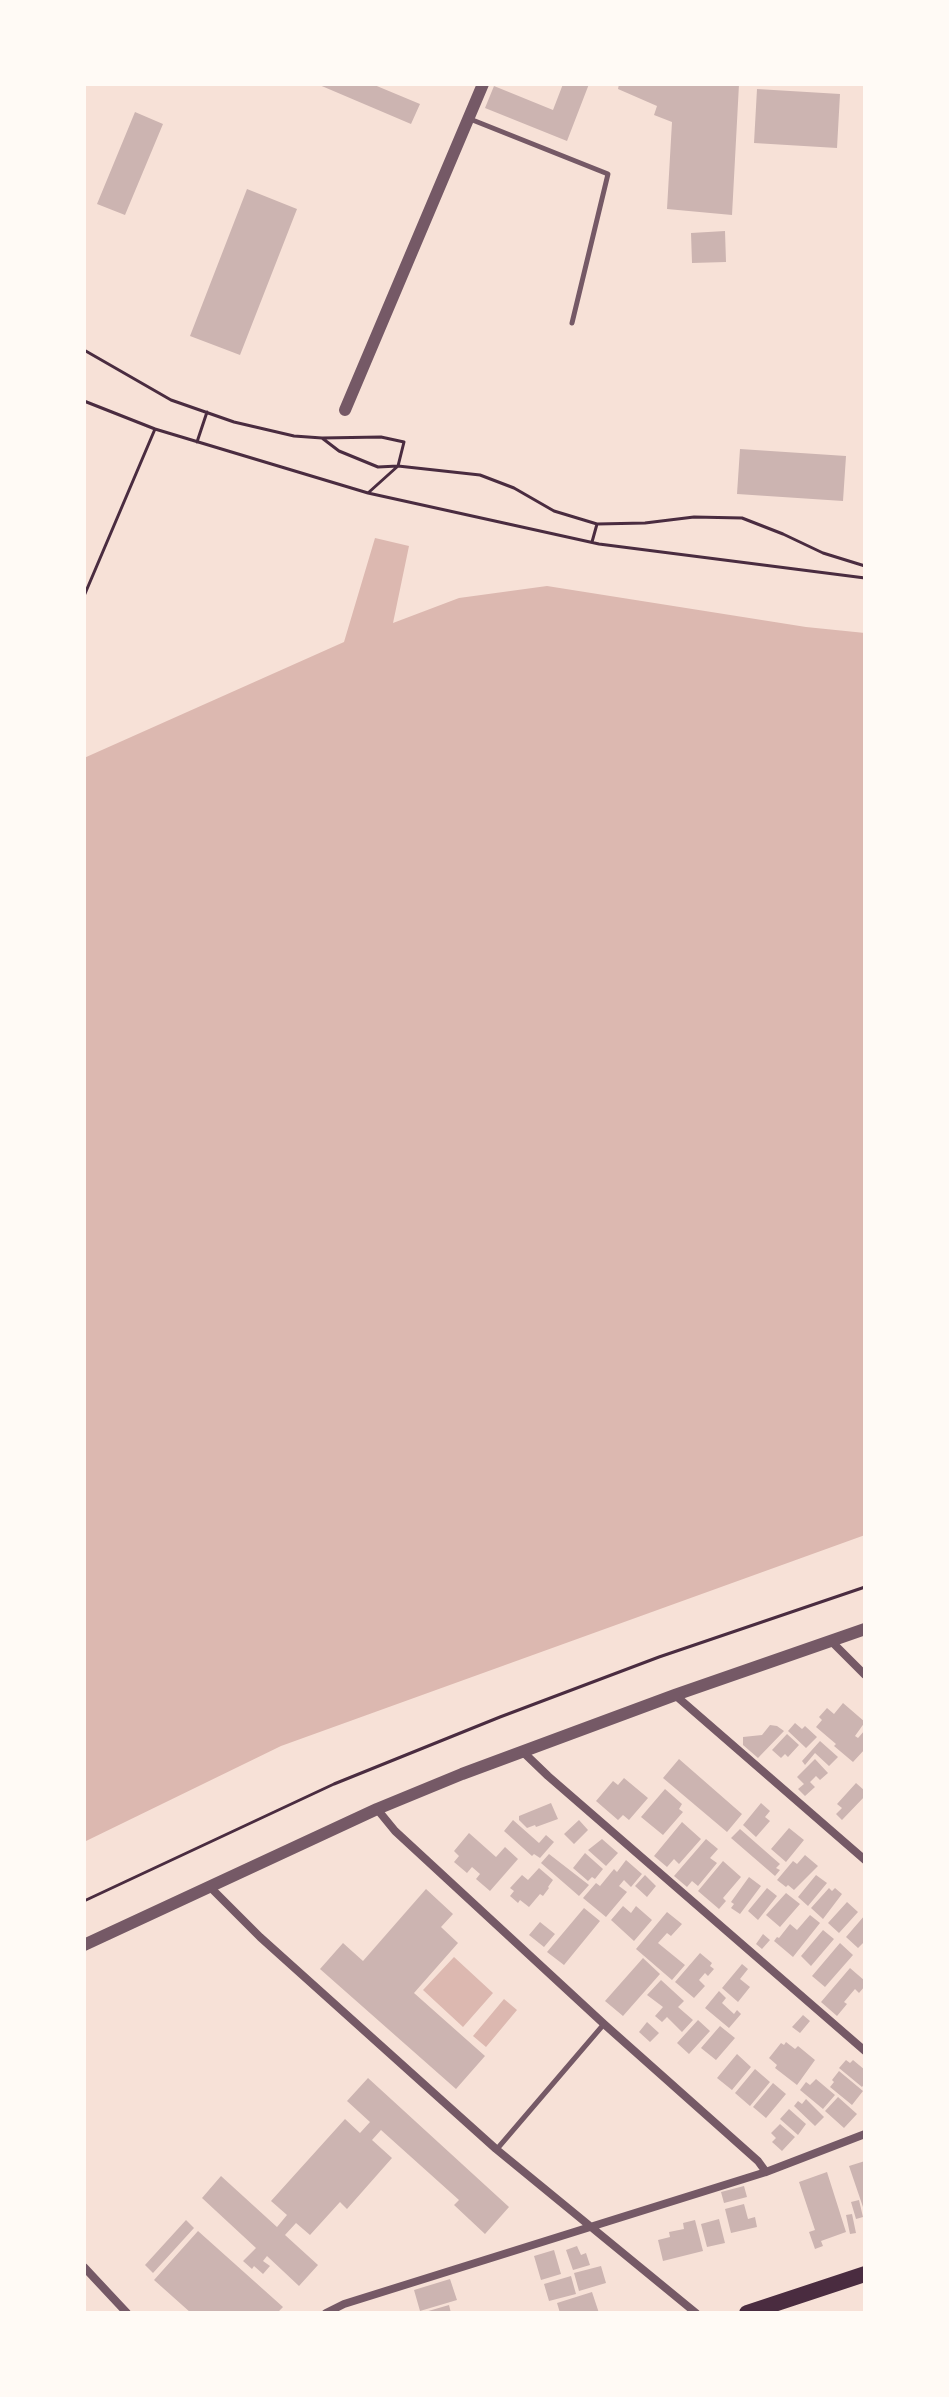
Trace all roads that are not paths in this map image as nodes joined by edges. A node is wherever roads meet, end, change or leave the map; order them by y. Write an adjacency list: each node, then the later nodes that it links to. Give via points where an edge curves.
1 (483, 84): 2 (street)
2 (469, 118): 3 (lane, via 608,174); 4 (street)
3 (572, 323)
4 (345, 410)
5 (865, 1629): 6 (street)
6 (830, 1640): 7 (street); 8 (street)
7 (865, 1675)
8 (675, 1695): 9 (street); 11 (street)
9 (522, 1751): 10 (street); 15 (street)
10 (377, 1809): 12 (street); 14 (street)
11 (865, 1860)
12 (209, 1886): 13 (street); 17 (street)
13 (84, 1945)
14 (604, 2024): 17 (lane); 18 (street)
15 (865, 2051)
16 (865, 2134): 18 (street)
17 (496, 2149): 19 (street)
18 (766, 2172): 19 (street)
19 (590, 2227): 22 (street); 24 (street)
20 (84, 2267): 23 (street)
21 (865, 2274): 25 (main road)
22 (328, 2312)
23 (127, 2313)
24 (696, 2313)
25 (747, 2313)

